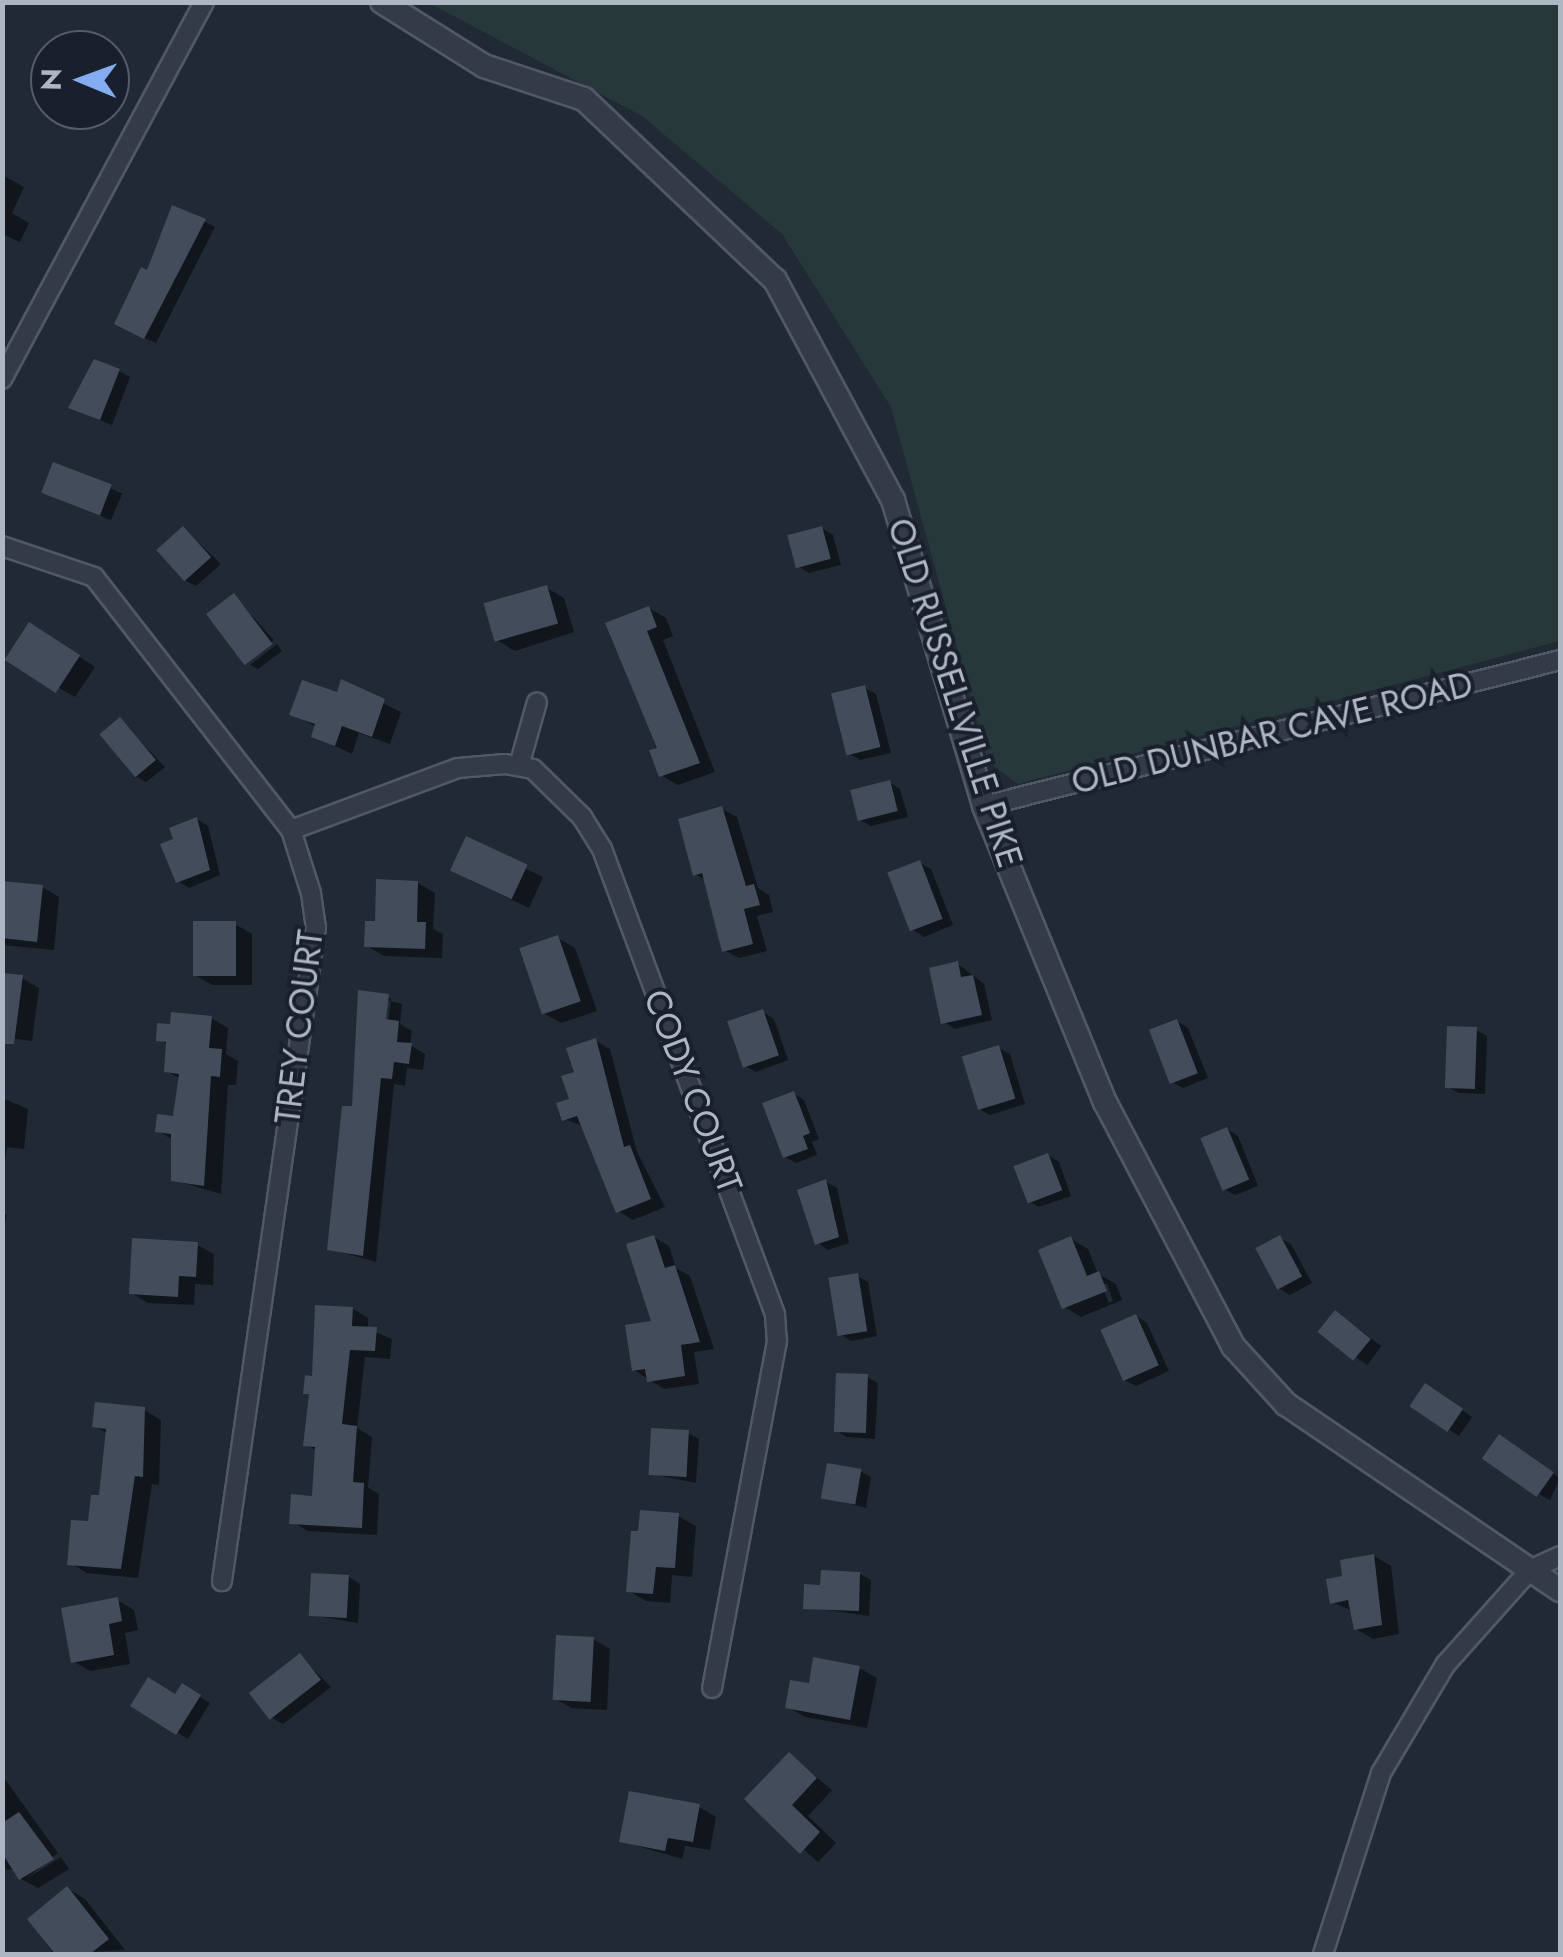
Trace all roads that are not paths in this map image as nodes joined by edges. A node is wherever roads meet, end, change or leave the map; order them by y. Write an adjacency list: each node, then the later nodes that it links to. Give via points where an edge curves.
1 (204, 2): 3 (street)
2 (382, 2): 8 (street, OLD RUSSELLVILLE PIKE, via 484,66 584,99 775,280 893,500)
3 (2, 379)
4 (2, 546): 9 (street, TREY COURT, via 94,577)
5 (1560, 660): 8 (street, OLD DUNBAR CAVE ROAD)
6 (538, 702): 7 (street)
7 (519, 766): 9 (street, via 458,768); 14 (street, CODY COURT, via 533,769 582,817 602,849 775,1315 777,1341)
8 (984, 806): 11 (street, OLD RUSSELLVILLE PIKE, via 1105,1102 1233,1346 1286,1404)
9 (292, 830): 12 (street, TREY COURT, via 316,927)
10 (1560, 1556): 11 (street)
11 (1530, 1570): 13 (street, OLD RUSSELLVILLE PIKE); 15 (street, via 1445,1664 1381,1773)
12 (222, 1581)
13 (1560, 1590)
14 (712, 1688)
15 (1323, 1954)

